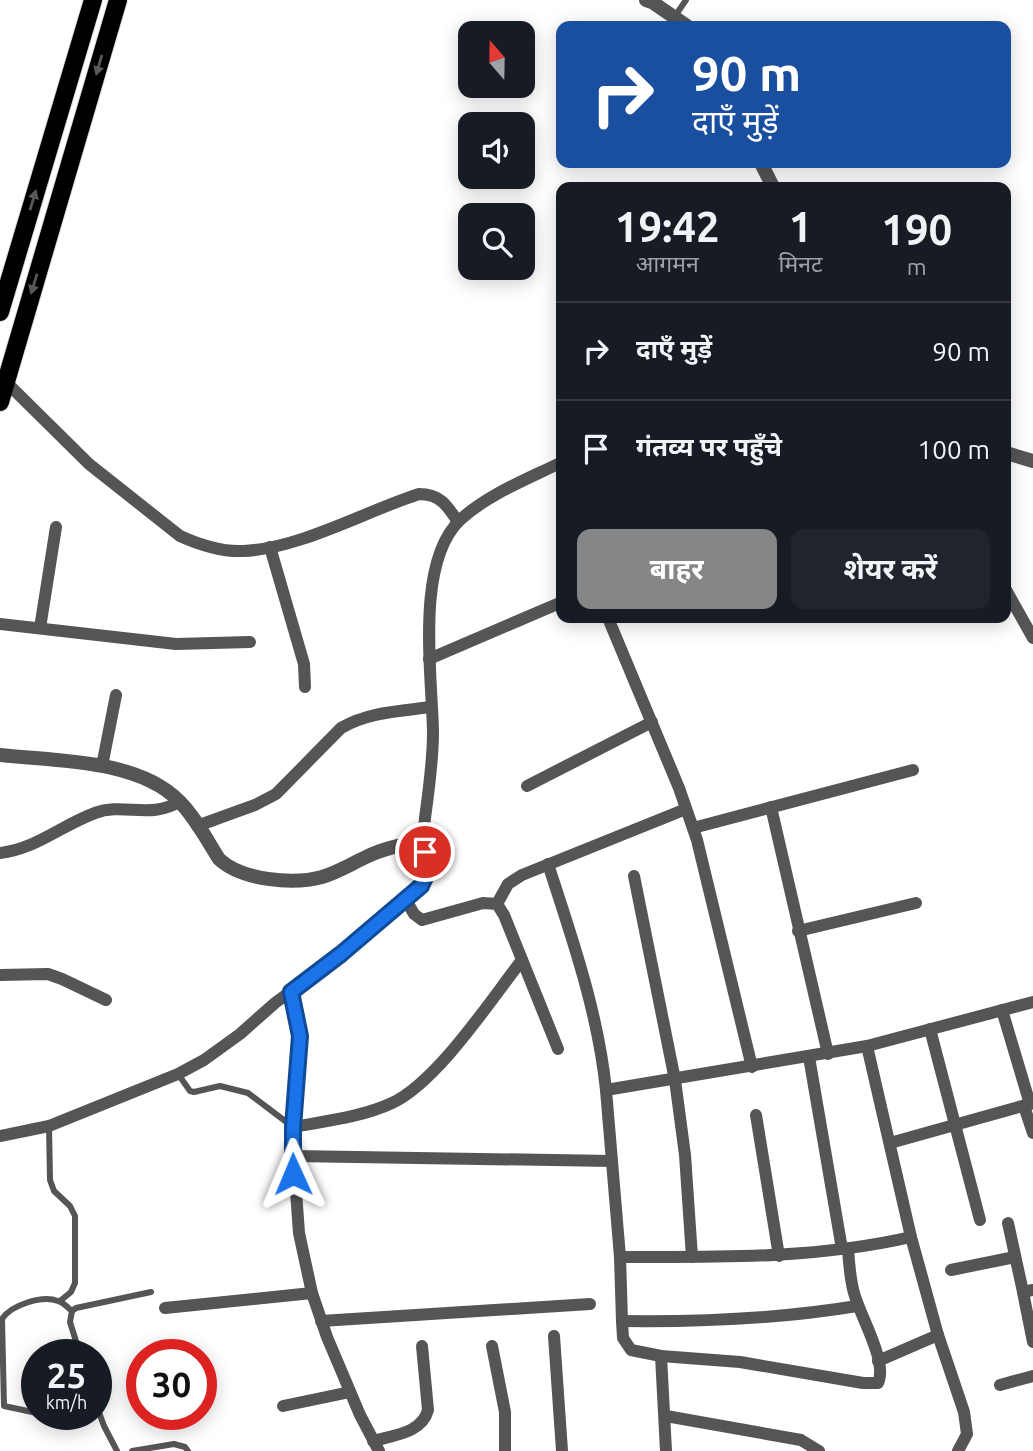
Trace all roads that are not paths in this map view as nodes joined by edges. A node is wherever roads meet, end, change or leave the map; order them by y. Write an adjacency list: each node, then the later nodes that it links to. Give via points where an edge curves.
1 (93, 0): 7 (main road, one-way to 1)
2 (118, 0): 8 (main road, one-way to 8)
3 (646, 0): 5 (street)
4 (686, 0): 5 (lane)
5 (674, 18): 6 (street)
6 (679, 21)
7 (0, 313)
8 (5, 381): 9 (main road); 15 (street, via 89,464 180,536 215,548 243,551)
9 (0, 402)
10 (1011, 454): 11 (street)
11 (1033, 461)
12 (556, 465): 13 (street, via 478,506)
13 (458, 522): 15 (street, via 440,498 419,494); 23 (street, via 438,556)
14 (56, 527): 20 (street)
15 (270, 547): 24 (street, via 304,664)
16 (1011, 599): 21 (street)
17 (556, 605): 23 (street)
18 (610, 623): 27 (street)
19 (0, 624): 20 (street)
20 (40, 628): 22 (street, via 176,644)
21 (1033, 638)
22 (250, 642)
23 (429, 659): 26 (street)
24 (305, 687)
25 (116, 695): 29 (street)
26 (431, 707): 35 (street, via 351,722 276,794); 37 (street, via 431,778)
27 (652, 722): 31 (street); 34 (street)
28 (0, 755): 29 (street)
29 (102, 766): 32 (street, via 145,779)
30 (913, 770): 33 (street)
31 (527, 786)
32 (180, 802): 35 (street); 38 (street, via 159,810 95,813 34,845)
33 (771, 807): 36 (street); 44 (street)
34 (686, 809): 36 (street); 39 (street)
35 (197, 826): 37 (street, via 226,866 248,876 268,878 320,877 383,850)
36 (693, 828): 56 (street)
37 (423, 841): 41 (street, via 425,877)
38 (0, 853)
39 (548, 864): 43 (street, via 508,884); 59 (street, via 579,957)
40 (634, 876): 58 (street)
41 (406, 900): 43 (street, via 422,920 483,903); 47 (street)
42 (916, 903): 44 (street)
43 (496, 904): 45 (street)
44 (798, 931): 54 (street)
45 (522, 960): 53 (street); 64 (street, via 413,1091 376,1110)
46 (0, 975): 48 (street, via 48,975)
47 (291, 992): 57 (street, via 222,1048); 64 (street, via 300,1036)
48 (106, 1000)
49 (1033, 1002): 50 (street)
50 (1002, 1010): 51 (street); 60 (street)
51 (930, 1029): 52 (street); 63 (street)
52 (867, 1046): 54 (street); 67 (street)
53 (558, 1049)
54 (828, 1054): 55 (street)
55 (809, 1057): 56 (street); 73 (street)
56 (752, 1067): 58 (street)
57 (178, 1074): 62 (street); 64 (lane, via 190,1091 220,1086 248,1093)
58 (675, 1080): 59 (street); 76 (street)
59 (606, 1090): 69 (street)
60 (1029, 1104): 63 (street); 65 (street)
61 (756, 1115): 74 (street)
62 (49, 1126): 66 (street); 82 (lane, via 50,1180 75,1216 75,1283)
63 (955, 1126): 67 (street); 70 (street)
64 (293, 1127): 68 (street)
65 (1033, 1133)
66 (0, 1136)
67 (890, 1143): 72 (street)
68 (293, 1156): 69 (street); 81 (street, via 299,1233)
69 (612, 1161): 75 (street)
70 (980, 1220)
71 (1008, 1223): 77 (street)
72 (911, 1237): 73 (street); 89 (street)
73 (845, 1249): 74 (street); 84 (street)
74 (779, 1255): 76 (street)
75 (620, 1257): 76 (street); 88 (street)
76 (692, 1257)
77 (1016, 1257): 78 (street); 79 (street)
78 (951, 1270)
79 (1028, 1291): 92 (street)
80 (151, 1292): 86 (lane)
81 (312, 1293): 85 (street); 87 (street)
82 (60, 1301): 86 (lane); 101 (lane, via 22,1304 2,1319 4,1406)
83 (590, 1304): 87 (street)
84 (857, 1306): 88 (street, via 781,1317); 96 (street)
85 (165, 1308)
86 (72, 1311): 91 (lane)
87 (321, 1321): 99 (street)
88 (622, 1321): 95 (street, via 623,1338 631,1350)
89 (938, 1335): 96 (street); 112 (street, via 967,1424)
90 (554, 1336): 109 (street)
91 (75, 1339)
92 (1033, 1342)
93 (422, 1346): 104 (street, via 425,1419)
94 (492, 1346): 108 (street, via 505,1412)
95 (661, 1356): 96 (street, via 740,1362 872,1384 880,1378); 102 (street)
96 (878, 1361)
97 (1033, 1376): 98 (street)
98 (999, 1385)
99 (350, 1392): 100 (street); 104 (street)
100 (283, 1406)
101 (21, 1410)
102 (666, 1416): 110 (street); 111 (street, via 801,1440)
103 (106, 1430): 105 (lane)
104 (376, 1446)
105 (117, 1451)
106 (132, 1451): 107 (lane, via 180,1444)
107 (188, 1451)
108 (505, 1451)
109 (562, 1451)
110 (666, 1451)
111 (819, 1451)
112 (958, 1451)

